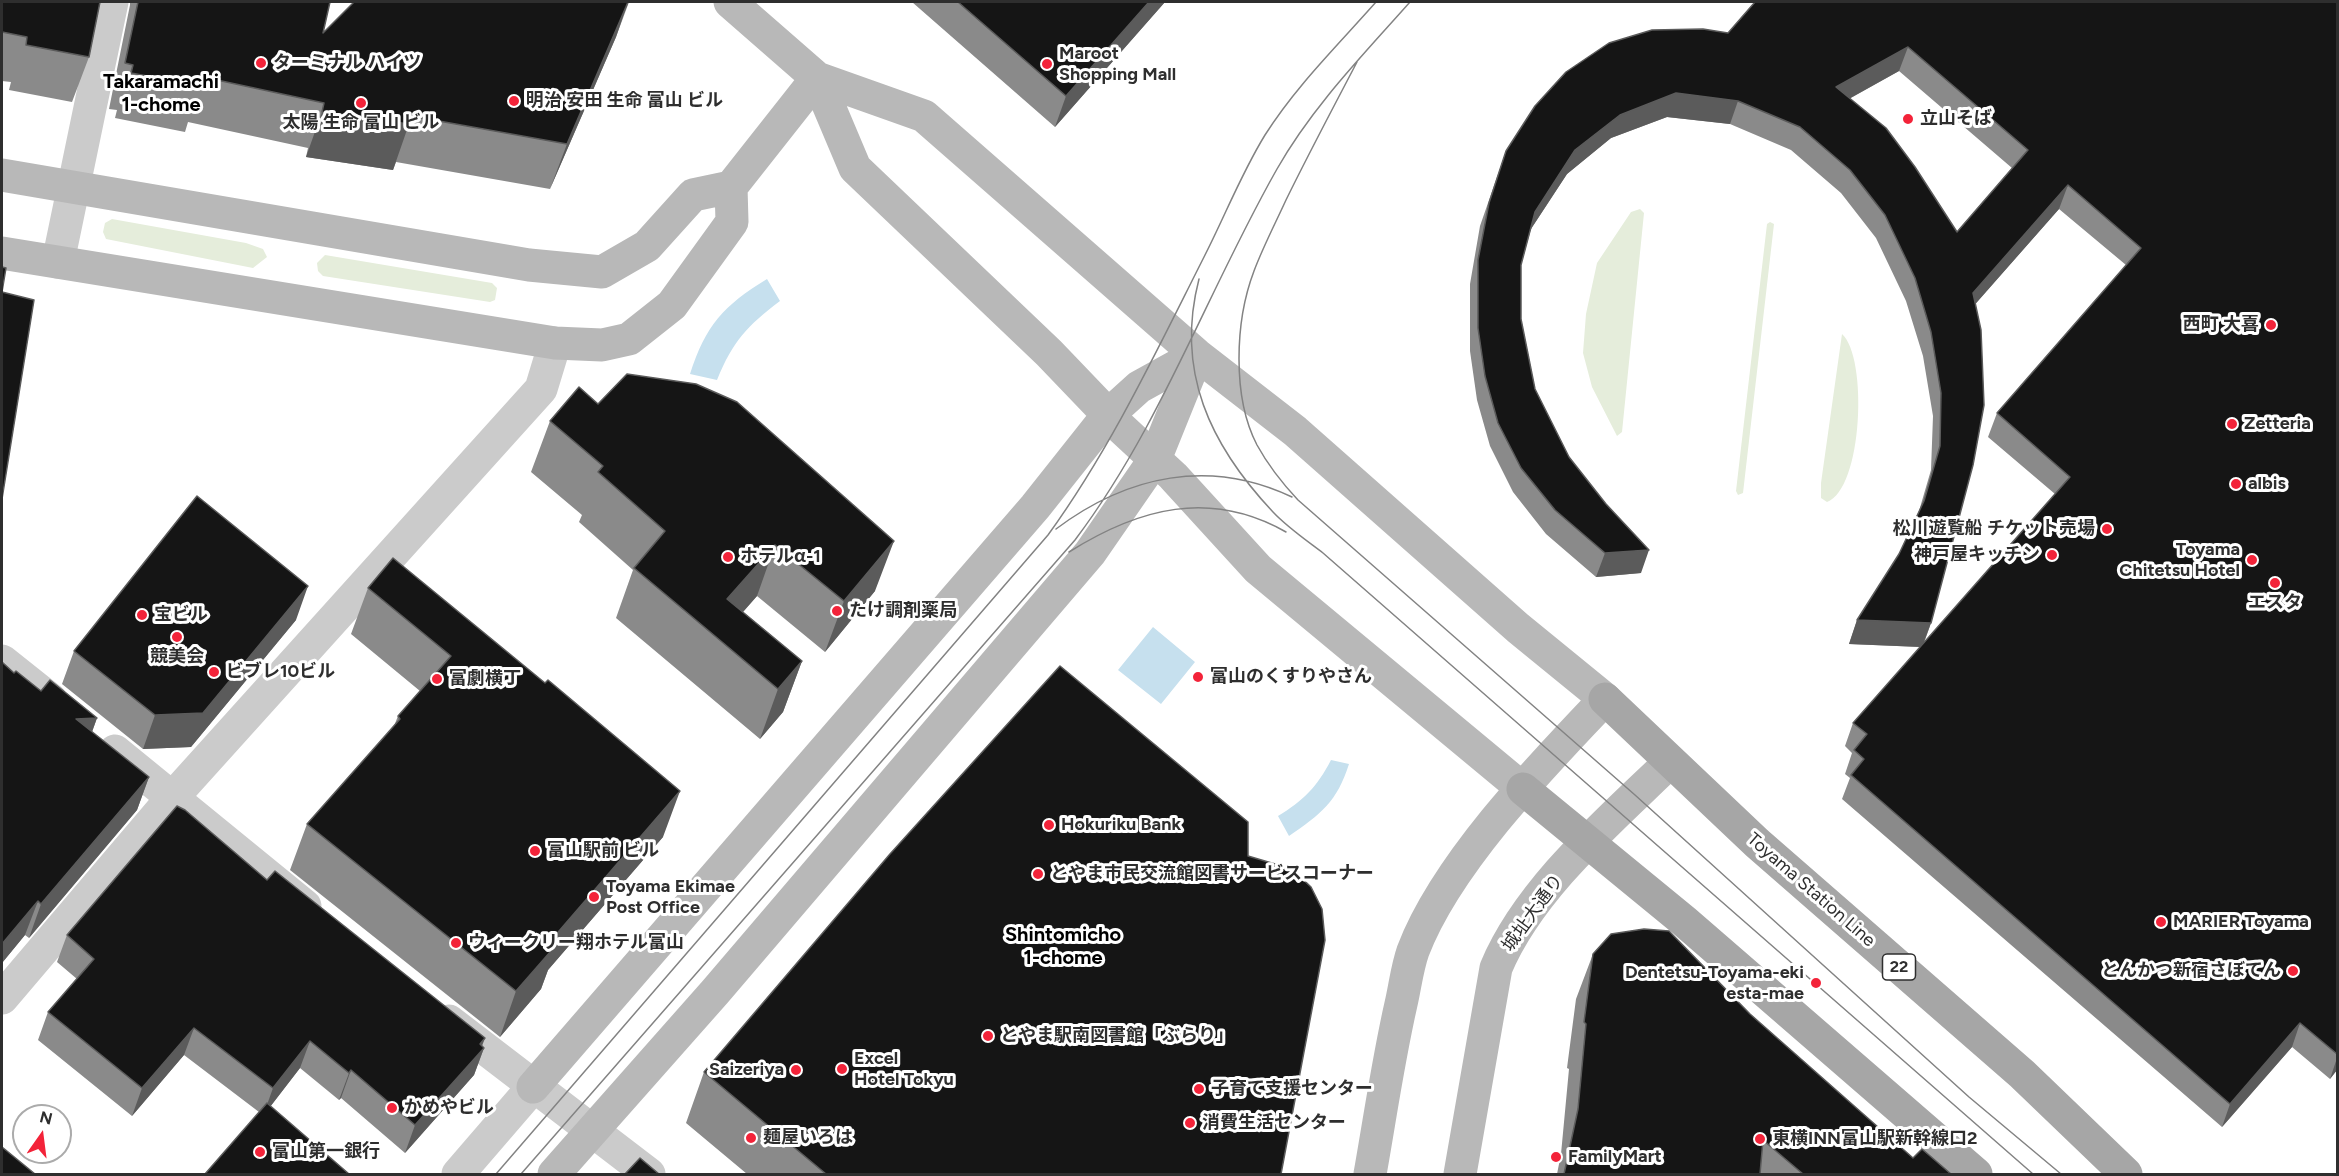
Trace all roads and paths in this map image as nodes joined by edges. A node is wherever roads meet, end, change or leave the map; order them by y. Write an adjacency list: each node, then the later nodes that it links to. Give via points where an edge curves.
1 (112, 2): 5 (street)
2 (730, 2): 3 (street)
3 (817, 78): 6 (street); 10 (street, via 924,116); 11 (street, via 855,168 1050,353)
4 (2, 175): 5 (street)
5 (72, 188): 6 (street, via 529,265 602,272 647,246 693,195); 8 (street)
6 (731, 188): 9 (street, via 732,222 672,305 629,339 602,345)
7 (2, 253): 8 (street)
8 (58, 262): 9 (street)
9 (555, 343): 17 (street, via 541,389)
10 (1197, 355): 11 (street, via 1139,387); 12 (street); 14 (street, via 1295,431 1510,621)
11 (1108, 415): 12 (street); 22 (street, via 1027,516)
12 (1155, 459): 16 (street, via 1258,569); 23 (street, via 1055,596)
13 (2, 661): 17 (street)
14 (1605, 699): 15 (main road, Toyama Station Line / 22); 16 (street)
15 (1670, 762): 18 (street, 城址大通り); 30 (main road, Toyama Station Line / 22, via 2022,1074)
16 (1523, 789): 18 (main road); 27 (street, via 1450,883 1413,952 1391,1046)
17 (173, 797): 19 (street); 20 (street)
18 (1587, 842): 28 (street, 城址大通り, via 1507,942 1496,968); 29 (main road)
19 (326, 923)
20 (2, 998)
21 (423, 1001): 22 (street)
22 (533, 1087): 23 (street); 24 (street)
23 (593, 1129): 25 (street); 26 (street)
24 (458, 1174)
25 (554, 1174)
26 (650, 1174)
27 (1370, 1174)
28 (1460, 1174)
29 (1976, 1174)
30 (2126, 1174)

